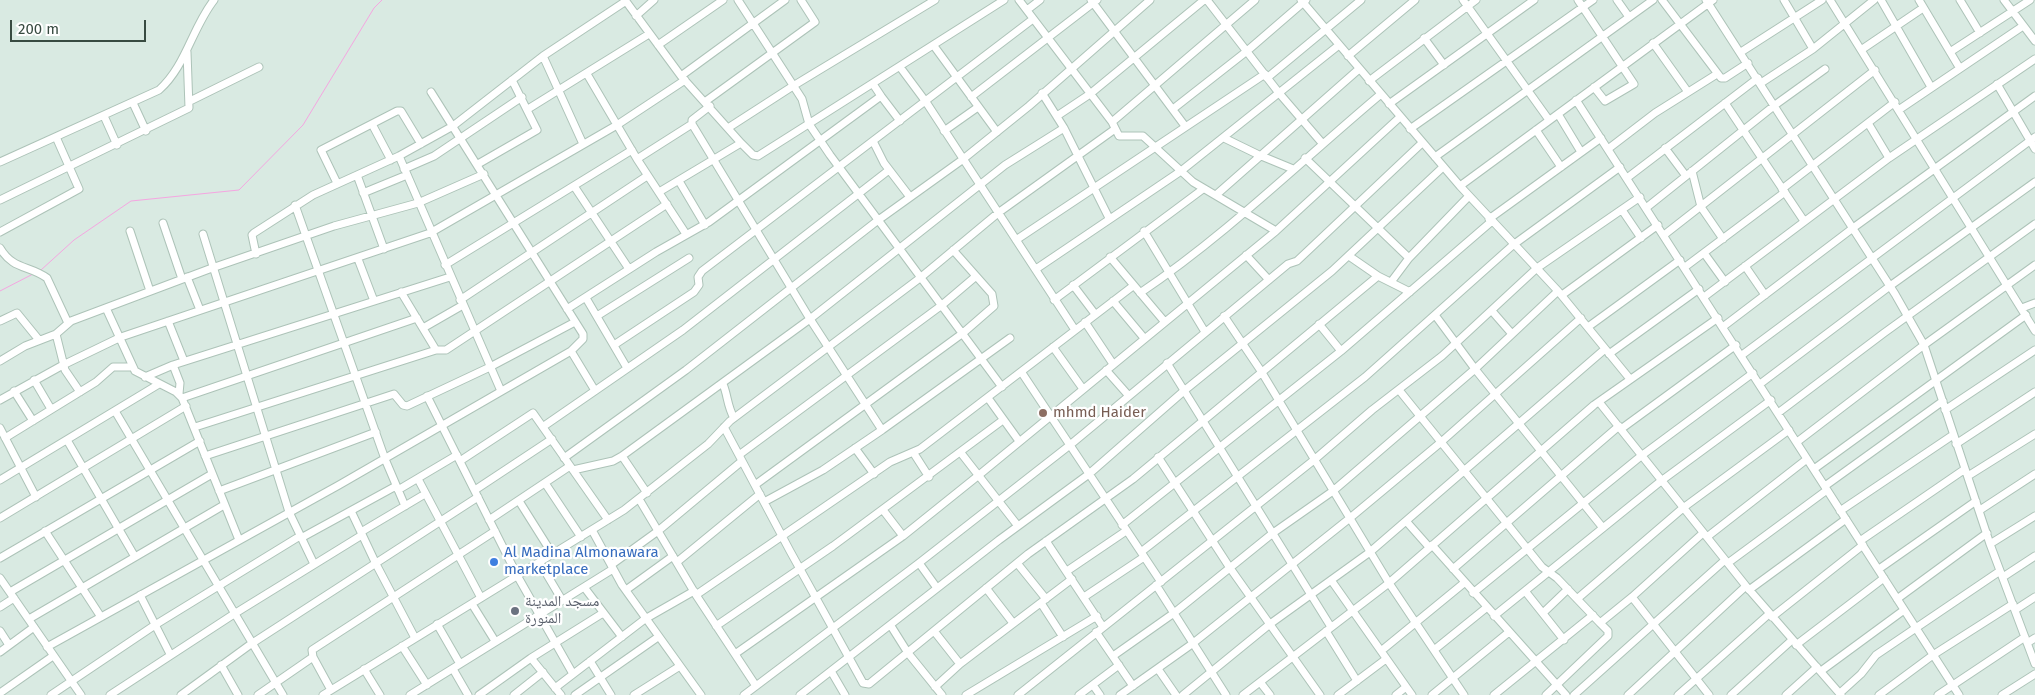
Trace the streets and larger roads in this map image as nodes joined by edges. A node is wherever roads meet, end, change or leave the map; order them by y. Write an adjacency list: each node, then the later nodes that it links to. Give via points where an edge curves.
1 (214, 0): 65 (street, via 202,16)
2 (626, 0): 42 (street); 72 (street)
3 (654, 0): 42 (street)
4 (723, 0): 62 (street)
5 (738, 0): 46 (street)
6 (785, 0): 46 (street)
7 (801, 0): 71 (street, via 815,22)
8 (936, 0): 98 (street)
9 (1004, 0): 64 (street)
10 (1019, 0): 40 (street)
11 (1040, 0): 40 (street)
12 (1150, 0): 53 (street)
13 (1206, 0): 47 (street); 74 (street)
14 (1254, 0): 47 (street)
15 (1361, 0): 52 (street)
16 (1415, 0): 73 (street)
17 (1476, 0): 36 (street)
18 (1534, 0): 37 (street)
19 (1578, 0): 38 (street)
20 (1593, 0): 38 (street)
21 (1617, 0): 43 (street)
22 (1653, 0): 43 (street)
23 (1662, 0): 48 (street)
24 (1784, 0): 44 (street)
25 (1822, 0): 44 (street)
26 (1830, 0): 49 (street)
27 (1874, 0): 49 (street)
28 (1881, 0): 50 (street)
29 (1919, 0): 39 (street)
30 (1960, 0): 54 (street)
31 (2004, 0): 41 (street)
32 (2030, 0): 41 (street)
33 (1094, 1): 53 (street); 59 (street)
34 (1304, 1): 52 (street); 68 (street)
35 (1709, 1): 48 (street); 69 (street)
36 (1465, 3): 56 (street); 58 (street)
37 (1525, 3): 56 (street)
38 (1583, 7): 57 (street); 76 (street)
39 (1924, 8): 50 (street); 70 (street)
40 (1027, 10): 45 (street)
41 (2012, 12): 51 (street); 54 (street)
42 (636, 16): 55 (street)
43 (1630, 17): 57 (street)
44 (1795, 17): 66 (street); 69 (street)
45 (1033, 19): 59 (street); 91 (street)
46 (753, 23): 71 (street); 90 (street)
47 (1225, 24): 68 (street); 96 (street)
48 (1679, 24): 61 (street); 88 (street)
49 (1845, 24): 66 (street); 67 (street)
50 (1895, 26): 67 (street); 100 (street)
51 (2023, 26): 60 (street); 84 (street)
52 (1326, 30): 63 (street); 89 (street)
53 (1114, 31): 74 (street); 82 (street)
54 (1980, 33): 70 (street)
55 (649, 34): 62 (street); 87 (street)
56 (1487, 34): 76 (street); 78 (street)
57 (1603, 36): 79 (street); 101 (street)
58 (1424, 38): 78 (street); 94 (street)
59 (1048, 39): 82 (street); 111 (street)
60 (2035, 42)
61 (1653, 43): 79 (street); 104 (street)
62 (658, 45): 90 (street)
63 (1339, 45): 73 (street); 106 (street)
64 (934, 46): 81 (street); 91 (street)
65 (187, 49): 114 (street); 117 (street, via 177,70 163,87)
66 (1813, 49): 93 (street)
67 (1861, 50): 86 (street)
68 (1247, 51): 89 (street); 124 (street)
69 (1741, 52): 77 (street)
70 (1950, 52): 84 (street)
71 (773, 53): 98 (street); 119 (street)
72 (543, 56): 92 (street); 102 (street)
73 (1348, 56): 85 (street)
74 (1135, 58): 96 (street); 107 (street)
75 (2035, 59): 97 (street)
76 (1507, 62): 101 (street); 145 (street)
77 (1748, 63): 88 (street, via 1723,79); 93 (street)
78 (1444, 65): 120 (street)
79 (1624, 66): 99 (street); 99 (street, via 1633,86 1605,101)
80 (259, 67): 114 (street)
81 (900, 67): 95 (street); 115 (street)
82 (1071, 68): 105 (street); 107 (street)
83 (1825, 68): 121 (street)
84 (1959, 68): 100 (street)
85 (1359, 69): 94 (street); 131 (street)
86 (1875, 70): 116 (street); 151 (street)
87 (587, 74): 102 (street); 139 (street)
88 (1716, 74): 104 (street)
89 (1266, 76): 106 (street); 141 (street)
90 (683, 78): 119 (street); 139 (street)
91 (957, 79): 111 (street); 115 (street)
92 (512, 80): 112 (street); 140 (street)
93 (1759, 80): 118 (street); 121 (street)
94 (1369, 81): 108 (street)
95 (873, 84): 109 (street); 138 (street)
96 (1154, 84): 124 (street); 134 (street)
97 (1997, 84): 126 (street); 156 (street)
98 (793, 86): 138 (street, via 803,102); 142 (street)
99 (1594, 87): 113 (street)
100 (1931, 87): 125 (street)
101 (1527, 90): 132 (street); 176 (street)
102 (559, 91): 123 (street); 164 (street)
103 (431, 92): 140 (street)
104 (1688, 92): 169 (street)
105 (1042, 93): 129 (street); 150 (street)
106 (1279, 93): 131 (street); 154 (street)
107 (1090, 94): 129 (street); 134 (street)
108 (1381, 94): 120 (street); 161 (street)
109 (881, 96): 133 (street); 158 (street)
110 (2035, 96): 126 (street)
111 (971, 97): 122 (street)
112 (522, 98): 123 (street); 153 (street)
113 (1576, 100): 127 (street); 155 (street)
114 (190, 101): 148 (street, via 187,110)
115 (926, 102): 133 (street); 149 (street)
116 (1895, 102): 125 (street); 135 (street)
117 (133, 103): 128 (street); 148 (street)
118 (1725, 103): 147 (street); 167 (street)
119 (708, 104): 137 (street); 142 (street)
120 (1389, 104): 130 (street)
121 (1775, 105): 147 (street); 151 (street)
122 (978, 107): 149 (street); 150 (street)
123 (528, 109): 184 (street, via 537,131)
124 (1173, 109): 141 (street)
125 (1900, 109): 156 (street)
126 (2013, 111): 157 (street); 192 (street)
127 (1558, 114): 132 (street); 171 (street)
128 (104, 116): 152 (street); 165 (street)
129 (1057, 116): 143 (street)
130 (1400, 117): 145 (street); 205 (street)
131 (1300, 119): 161 (street); 173 (street)
132 (1549, 120): 146 (street)
133 (900, 121): 159 (street)
134 (1112, 122): 144 (street)
135 (1868, 123): 177 (street); 185 (street)
136 (372, 124): 163 (street, via 400,110); 179 (street); 204 (street, via 321,150)
137 (692, 124): 178 (street); 182 (street)
138 (808, 124): 158 (street); 160 (street, via 758,156)
139 (617, 125): 164 (street); 170 (street)
140 (453, 126): 153 (street); 163 (street)
141 (1185, 126): 166 (street)
142 (728, 128): 160 (street)
143 (1064, 128): 172 (street); 207 (street, via 1027,150)
144 (1115, 129): 166 (street, via 1119,136 1143,136); 172 (street)
145 (1410, 129): 162 (street)
146 (1536, 130): 188 (street); 208 (street)
147 (1743, 130): 181 (street); 195 (street)
148 (146, 131): 165 (street)
149 (944, 131): 180 (street)
150 (997, 132): 180 (street)
151 (1794, 135): 181 (street); 185 (street)
152 (56, 137): 183 (street); 186 (street)
153 (460, 138): 184 (street); 196 (street)
154 (1224, 138): 173 (street); 194 (street)
155 (1601, 138): 169 (street); 171 (street)
156 (1917, 138): 177 (street); 192 (street)
157 (2033, 139): 168 (street); 220 (street)
158 (820, 140): 190 (street); 223 (street)
159 (873, 141): 190 (street); 193 (street)
160 (741, 143): 182 (street)
161 (1322, 143): 175 (street)
162 (1422, 143): 176 (street); 226 (street)
163 (421, 144): 174 (street)
164 (583, 144): 216 (street)
165 (116, 145): 186 (street)
166 (1155, 146): 194 (street); 209 (street)
167 (1665, 148): 200 (street); 201 (street)
168 (2035, 148)
169 (1608, 149): 189 (street)
170 (632, 150): 178 (street); 206 (street)
171 (1581, 152): 188 (street)
172 (1078, 155): 209 (street); 233 (street)
173 (1259, 155): 191 (street); 215 (street)
174 (399, 156): 179 (street); 196 (street)
175 (1305, 158): 191 (street); 205 (street)
176 (1435, 158): 187 (street)
177 (1889, 158): 221 (street)
178 (637, 159): 199 (street)
179 (391, 160): 198 (street)
180 (962, 160): 207 (street); 218 (street)
181 (1762, 160): 211 (street); 228 (street)
182 (714, 161): 202 (street); 223 (street)
183 (0, 162)
184 (478, 164): 197 (street)
185 (1813, 166): 211 (street); 221 (street)
186 (70, 167): 222 (street); 251 (street, via 79,185 78,190)
187 (1443, 167): 208 (street); 246 (street)
188 (1561, 167): 236 (street)
189 (1620, 167): 201 (street); 261 (street)
190 (838, 168): 214 (street); 247 (street)
191 (1293, 168): 231 (street)
192 (1935, 168): 220 (street); 245 (street)
193 (889, 170): 214 (street); 218 (street)
194 (1181, 171): 210 (street); 235 (street)
195 (1692, 171): 200 (street); 228 (street)
196 (406, 172): 213 (street); 224 (street)
197 (484, 174): 216 (street); 224 (street)
198 (357, 175): 204 (street); 213 (street)
199 (647, 176): 212 (street); 232 (street)
200 (1686, 176): 229 (street)
201 (1627, 178): 219 (street)
202 (679, 181): 212 (street); 241 (street)
203 (2035, 182): 244 (street)
204 (337, 183): 227 (street)
205 (1329, 183): 226 (street); 250 (street)
206 (574, 186): 232 (street); 240 (street)
207 (979, 186): 233 (street); 264 (street)
208 (1460, 186): 217 (street)
209 (1093, 187): 235 (street); 260 (street)
210 (1203, 189): 215 (street); 249 (street)
211 (1784, 191): 238 (street); 258 (street)
212 (659, 192): 225 (street)
213 (363, 193): 234 (street)
214 (857, 195): 237 (street); 277 (street)
215 (1216, 195): 231 (street)
216 (497, 196): 240 (street); 252 (street)
217 (1468, 196): 236 (street); 276 (street)
218 (910, 197): 237 (street)
219 (1640, 197): 229 (street); 230 (street)
220 (1953, 197): 244 (street); 273 (street)
221 (1834, 198): 238 (street); 245 (street)
222 (0, 200)
223 (738, 202): 241 (street); 247 (street)
224 (418, 203): 234 (street); 252 (street)
225 (667, 204): 254 (street); 259 (street)
226 (1354, 205): 246 (street); 295 (street, via 1297,261 1288,264)
227 (295, 206): 256 (street); 268 (street, via 252,235)
228 (1701, 207): 255 (street); 258 (street)
229 (1646, 208): 243 (street)
230 (1622, 210): 257 (street); 284 (street)
231 (1245, 212): 250 (street); 288 (street)
232 (593, 213): 259 (street); 266 (street)
233 (998, 213): 260 (street); 265 (street)
234 (372, 216): 256 (street); 263 (street)
235 (1109, 218): 286 (street)
236 (1490, 220): 261 (street); 306 (street)
237 (877, 221): 264 (street); 302 (street)
238 (1804, 221): 281 (street)
239 (163, 223): 292 (street)
240 (514, 223): 266 (street); 279 (street)
241 (705, 224): 254 (street)
242 (2035, 224): 271 (street)
243 (1658, 225): 255 (street); 257 (street)
244 (1971, 227): 271 (street); 301 (street)
245 (1853, 228): 273 (street); 309 (street)
246 (1378, 229): 270 (street); 276 (street)
247 (755, 230): 277 (street); 360 (street, via 698,274 699,285 694,292)
248 (130, 231): 304 (street)
249 (1144, 231): 272 (street); 288 (street)
250 (1276, 231): 269 (street)
251 (0, 232)
252 (430, 232): 263 (street); 279 (street)
253 (203, 234): 283 (street)
254 (686, 234): 285 (street)
255 (1664, 235): 278 (street)
256 (306, 236): 268 (street); 287 (street)
257 (1641, 238): 308 (street)
258 (1723, 239): 267 (street)
259 (610, 240): 285 (street); 294 (street)
260 (1016, 240): 286 (street)
261 (1513, 245): 284 (street); 327 (street)
262 (0, 248): 340 (street, via 17,266 47,278)
263 (384, 250): 274 (street)
264 (899, 250): 293 (street); 334 (street)
265 (953, 250): 291 (street); 293 (street)
266 (531, 251): 294 (street); 317 (street)
267 (1704, 253): 282 (street); 297 (street)
268 (256, 254): 283 (street)
269 (1246, 254): 295 (street); 318 (street)
270 (1349, 256): 289 (street); 357 (street)
271 (1990, 256): 299 (street); 330 (street)
272 (1110, 257): 298 (street); 300 (street)
273 (1871, 257): 301 (street); 370 (street)
274 (358, 258): 287 (street); 313 (street)
275 (689, 258): 328 (street)
276 (1409, 258): 296 (street)
277 (773, 260): 302 (street); 380 (street, via 683,330)
278 (1680, 260): 282 (street); 343 (street)
279 (445, 265): 290 (street)
280 (2035, 265): 299 (street)
281 (1746, 266): 297 (street); 309 (street)
282 (1685, 267): 303 (street)
283 (212, 268): 292 (street); 315 (street)
284 (1536, 268): 308 (street); 323 (street)
285 (630, 269): 311 (street)
286 (1036, 269): 312 (street)
287 (319, 271): 315 (street); 325 (street)
288 (1169, 274): 307 (street); 318 (street)
289 (1378, 276): 296 (street); 341 (street)
290 (450, 277): 305 (street); 317 (street)
291 (975, 277): 319 (street); 349 (street, via 992,294 994,306)
292 (185, 278): 304 (street); 322 (street)
293 (920, 278): 319 (street); 363 (street)
294 (550, 280): 321 (street); 348 (street)
295 (1269, 280): 329 (street)
296 (1391, 282): 306 (street)
297 (1725, 282): 310 (street)
298 (1073, 285): 312 (street); 326 (street)
299 (2008, 285): 324 (street); 362 (street)
300 (1133, 286): 307 (street); 314 (street)
301 (1890, 286): 330 (street); 395 (street)
302 (792, 289): 334 (street); 462 (street)
303 (1699, 290): 310 (street); 369 (street)
304 (150, 291): 320 (street)
305 (402, 292): 313 (street); 331 (street)
306 (1410, 292): 368 (street)
307 (1140, 293): 337 (street)
308 (1560, 293): 332 (street); 351 (street)
309 (1765, 295): 342 (street)
310 (1704, 297): 333 (street)
311 (586, 298): 321 (street); 328 (street)
312 (1054, 300): 345 (street)
313 (374, 301): 325 (street)
314 (1113, 301): 326 (street); 354 (street)
315 (223, 302): 322 (street); 359 (street)
316 (2035, 302): 324 (street)
317 (462, 303): 344 (street); 348 (street)
318 (1187, 303): 337 (street); 347 (street)
319 (942, 305): 349 (street); 388 (street)
320 (106, 308): 340 (street); 352 (street)
321 (566, 309): 338 (street)
322 (200, 310): 336 (street)
323 (1492, 311): 351 (street); 358 (street)
324 (2024, 312): 346 (street); 392 (street)
325 (335, 314): 356 (street); 359 (street)
326 (1095, 314): 339 (street)
327 (1435, 315): 358 (street); 436 (street, via 1365,377)
328 (597, 316): 360 (street)
329 (1224, 316): 347 (street); 357 (street)
330 (1908, 316): 362 (street); 422 (street)
331 (417, 318): 344 (street); 356 (street)
332 (1581, 318): 343 (street); 405 (street)
333 (1718, 318): 342 (street); 390 (street)
334 (810, 319): 363 (street); 394 (street)
335 (0, 321): 355 (street, via 18,313)
336 (168, 321): 352 (street); 373 (street)
337 (1164, 321): 354 (street)
338 (575, 322): 367 (street, via 583,337); 379 (street)
339 (1085, 322): 345 (street); 376 (street)
340 (68, 323): 350 (street)
341 (1319, 324): 368 (street); 383 (street)
342 (1724, 326): 361 (street)
343 (1588, 327): 369 (street)
344 (423, 328): 365 (street)
345 (1075, 330): 364 (street)
346 (2035, 331)
347 (1205, 332): 374 (street)
348 (476, 333): 365 (street, via 446,350); 379 (street)
349 (963, 333): 371 (street); 416 (street)
350 (56, 334): 355 (street); 375 (street)
351 (1512, 334): 381 (street)
352 (121, 337): 375 (street); 378 (street)
353 (1010, 338): 371 (street)
354 (1144, 338): 376 (street)
355 (38, 340): 372 (street)
356 (345, 343): 386 (street); 387 (street)
357 (1244, 343): 383 (street); 399 (street)
358 (1456, 343): 381 (street); 400 (street)
359 (237, 345): 373 (street); 387 (street)
360 (614, 345): 380 (street)
361 (1736, 345): 370 (street); 434 (street)
362 (1924, 345): 392 (street); 448 (street)
363 (827, 347): 388 (street); 425 (street)
364 (1053, 347): 385 (street); 398 (street)
365 (436, 350): 386 (street)
366 (2035, 350): 420 (street)
367 (571, 351): 397 (street); 403 (street)
368 (1340, 351): 412 (street)
369 (1607, 351): 390 (street); 429 (street)
370 (1742, 355): 384 (street)
371 (982, 360): 396 (street); 435 (street)
372 (0, 361)
373 (184, 361): 377 (street)
374 (1167, 362): 399 (street); 408 (street)
375 (63, 364): 391 (street); 402 (street)
376 (1113, 364): 382 (street)
377 (173, 365): 389 (street); 406 (street)
378 (134, 367): 389 (street); 402 (street, via 113,367)
379 (490, 367): 403 (street); 407 (street)
380 (627, 368): 397 (street)
381 (1475, 369): 405 (street); 424 (street)
382 (1106, 370): 398 (street); 408 (street)
383 (1261, 371): 412 (street); 426 (street)
384 (1753, 372): 395 (street); 459 (street)
385 (1022, 373): 396 (street); 423 (street)
386 (356, 375): 415 (street); 418 (street)
387 (247, 376): 406 (street); 418 (street)
388 (847, 376): 416 (street); 463 (street)
389 (145, 377): 393 (street)
390 (1630, 379): 414 (street)
391 (34, 380): 401 (street); 419 (street)
392 (1937, 380): 413 (street); 470 (street)
393 (159, 384): 406 (street); 421 (street)
394 (722, 384): 425 (street); 458 (street)
395 (1760, 384): 411 (street)
396 (1002, 387): 409 (street)
397 (594, 389): 431 (street)
398 (1084, 389): 423 (street)
399 (1185, 390): 426 (street); 478 (street)
400 (1399, 390): 424 (street); 466 (street)
401 (14, 391): 410 (street); 428 (street)
402 (80, 392): 419 (street)
403 (501, 392): 430 (street)
404 (2035, 392): 450 (street)
405 (1496, 394): 429 (street); 449 (street)
406 (181, 396): 417 (street)
407 (427, 396): 415 (street, via 407,406 396,394); 430 (street)
408 (1129, 396): 451 (street)
409 (988, 398): 427 (street); 455 (street)
410 (0, 400)
411 (1771, 400): 422 (street); 485 (street)
412 (1278, 401): 436 (street); 452 (street)
413 (1943, 401): 420 (street); 490 (street)
414 (1599, 402): 434 (street); 454 (street)
415 (366, 404): 438 (street); 442 (street)
416 (866, 405): 435 (street); 488 (street)
417 (186, 406): 432 (street); 443 (street)
418 (256, 407): 432 (street); 442 (street)
419 (51, 409): 428 (street)
420 (1945, 410): 441 (street)
421 (115, 411): 443 (street); 445 (street)
422 (1778, 413): 437 (street)
423 (1050, 416): 447 (street); 451 (street)
424 (1419, 417): 449 (street); 492 (street)
425 (734, 418): 433 (street)
426 (1203, 419): 452 (street); 460 (street)
427 (1003, 420): 447 (street); 456 (street)
428 (33, 421): 439 (street)
429 (1520, 422): 454 (street); 473 (street)
430 (442, 426): 461 (street); 464 (street)
431 (544, 426): 444 (street); 461 (street, via 536,415 530,414)
432 (195, 427): 446 (street)
433 (724, 427): 463 (street); 493 (street)
434 (1620, 428): 459 (street); 481 (street)
435 (882, 430): 453 (street)
436 (1296, 430): 466 (street); 480 (street)
437 (1789, 430): 448 (street); 511 (street)
438 (376, 432): 464 (street); 472 (street)
439 (2, 434): 467 (street)
440 (2035, 434): 474 (street)
441 (1953, 435): 450 (street); 516 (street)
442 (265, 437): 457 (street); 472 (street)
443 (132, 439): 468 (street); 471 (street)
444 (552, 439): 462 (street); 495 (street)
445 (67, 440): 467 (street); 468 (street)
446 (200, 441): 457 (street); 471 (street)
447 (1019, 442): 477 (street)
448 (1797, 442): 465 (street)
449 (1440, 443): 473 (street); 520 (street)
450 (1956, 444): 474 (street)
451 (1070, 445): 478 (street); 504 (street)
452 (1221, 447): 480 (street); 487 (street)
453 (855, 448): 476 (street); 506 (street, via 823,470)
454 (1541, 449): 481 (street); 498 (street)
455 (913, 452): 476 (street, via 890,462); 482 (street)
456 (961, 453): 477 (street); 482 (street)
457 (205, 456): 475 (street)
458 (622, 456): 469 (street, via 613,461); 493 (street)
459 (1641, 456): 485 (street); 507 (street)
460 (1158, 457): 487 (street); 502 (street)
461 (459, 458): 483 (street); 495 (street)
462 (564, 458): 469 (street)
463 (741, 458): 488 (street); 535 (street)
464 (385, 459): 489 (street); 517 (street)
465 (1807, 459): 470 (street); 540 (street)
466 (1314, 460): 492 (street); 509 (street)
467 (20, 468): 484 (street); 497 (street)
468 (83, 468): 497 (street); 499 (street)
469 (572, 468): 486 (street); 522 (street)
470 (1814, 469): 490 (street)
471 (150, 470): 499 (street); 500 (street)
472 (275, 470): 491 (street); 517 (street)
473 (1463, 472): 498 (street); 524 (street)
474 (1966, 473): 505 (street); 547 (street)
475 (212, 474): 491 (street); 500 (street)
476 (874, 474): 539 (street)
477 (979, 474): 504 (street); 541 (street)
478 (1089, 474): 502 (street); 527 (street)
479 (2035, 474): 514 (street)
480 (1238, 475): 509 (street); 515 (street)
481 (1562, 476): 507 (street); 526 (street)
482 (929, 477): 513 (street)
483 (418, 479): 489 (street); 494 (street)
484 (0, 480)
485 (1661, 481): 511 (street); 530 (street)
486 (545, 483): 503 (street); 543 (street)
487 (1175, 483): 515 (street); 529 (street)
488 (755, 485): 496 (street)
489 (397, 488): 510 (street); 512 (street)
490 (1826, 488): 516 (street); 561 (street)
491 (219, 491): 508 (street)
492 (1333, 491): 520 (street); 536 (street)
493 (647, 493): 501 (street)
494 (425, 494): 510 (street); 525 (street)
495 (476, 494): 521 (street); 525 (street)
496 (760, 494): 506 (street); 559 (street)
497 (36, 496): 519 (street)
498 (1485, 498): 526 (street); 549 (street)
499 (100, 499): 531 (street); 533 (street)
500 (168, 499): 528 (street); 531 (street)
501 (639, 499): 522 (street); 535 (street)
502 (1105, 499): 529 (street); 545 (street)
503 (519, 501): 521 (street); 553 (street)
504 (998, 501): 527 (street); 564 (street)
505 (1976, 501): 514 (street); 571 (street)
506 (764, 502): 539 (street)
507 (1584, 504): 530 (street); 550 (street)
508 (224, 505): 528 (street); 544 (street)
509 (1255, 505): 536 (street); 546 (street)
510 (405, 506): 537 (street)
511 (1683, 508): 540 (street); 606 (street)
512 (351, 510): 537 (street); 542 (street)
513 (882, 510): 541 (street); 569 (street)
514 (1980, 510): 538 (street)
515 (1193, 511): 546 (street); 552 (street)
516 (1840, 511): 523 (street)
517 (289, 512): 542 (street); 544 (street)
518 (2035, 516): 548 (street)
519 (0, 518)
520 (1350, 518): 551 (street); 565 (street)
521 (489, 520): 534 (street)
522 (608, 520): 532 (street)
523 (1846, 520): 547 (street); 589 (street)
524 (1406, 521): 549 (street); 551 (street)
525 (439, 522): 554 (street); 567 (street)
526 (1506, 525): 550 (street); 572 (street)
527 (1018, 526): 587 (street)
528 (186, 527): 556 (street); 558 (street)
529 (1124, 528): 552 (street); 573 (street)
530 (1603, 528): 574 (street)
531 (118, 529): 556 (street); 560 (street)
532 (592, 530): 543 (street); 568 (street)
533 (45, 531): 557 (street); 560 (street)
534 (495, 531): 554 (street); 576 (street)
535 (658, 531): 559 (street); 568 (street)
536 (1273, 533): 565 (street); 570 (street)
537 (362, 534): 566 (street); 567 (street)
538 (1987, 534): 548 (street); 605 (street)
539 (781, 535): 569 (street); 593 (street)
540 (1705, 535): 561 (street); 602 (street)
541 (903, 536): 600 (street)
542 (300, 537): 566 (street); 584 (street)
543 (581, 537): 553 (street)
544 (239, 540): 558 (street)
545 (1046, 541): 562 (street); 573 (street)
546 (1212, 541): 570 (street); 582 (street)
547 (1862, 543): 571 (street); 621 (street)
548 (1990, 544): 575 (street)
549 (1430, 546): 572 (street); 581 (street)
550 (1527, 549): 574 (street); 594 (street)
551 (1370, 552): 580 (street); 581 (street)
552 (1143, 554): 582 (street); 601 (street)
553 (553, 555): 563 (street)
554 (457, 556): 598 (street); 604 (street)
555 (2035, 556): 575 (street)
556 (135, 557): 585 (street)
557 (0, 558)
558 (204, 559): 584 (street); 595 (street)
559 (675, 559): 590 (street); 593 (street)
560 (65, 560): 585 (street); 596 (street)
561 (1726, 561): 589 (street); 633 (street)
562 (1017, 562): 588 (street); 608 (street)
563 (540, 563): 576 (street); 607 (street)
564 (919, 563): 587 (street); 639 (street)
565 (1291, 563): 597 (street); 599 (street)
566 (314, 564): 618 (street)
567 (376, 564): 598 (street); 655 (street)
568 (612, 567): 586 (street); 590 (street)
569 (799, 568): 600 (street); 634 (street)
570 (1230, 568): 599 (street); 616 (street)
571 (1878, 569): 579 (street)
572 (1453, 570): 583 (street)
573 (1067, 571): 578 (street)
574 (1549, 573): 591 (street); 592 (street)
575 (2002, 574): 611 (street); 638 (street)
576 (518, 577): 604 (street); 619 (street)
577 (0, 578): 596 (street)
578 (1072, 578): 601 (street); 608 (street)
579 (1884, 578): 605 (street); 654 (street)
580 (1331, 580): 597 (street); 614 (street)
581 (1389, 583): 614 (street); 631 (street)
582 (1158, 584): 616 (street); 636 (street)
583 (1464, 584): 594 (street); 631 (street)
584 (219, 585): 618 (street); 632 (street)
585 (83, 587): 624 (street); 625 (street)
586 (584, 587): 607 (street); 615 (street)
587 (937, 588): 635 (street)
588 (986, 588): 627 (street); 642 (street)
589 (1748, 588): 621 (street); 663 (street)
590 (626, 590): 626 (street)
591 (1568, 590): 606 (street); 617 (street)
592 (1526, 591): 617 (street); 623 (street)
593 (695, 593): 626 (street); 634 (street)
594 (1473, 593): 612 (street)
595 (140, 594): 624 (street); 632 (street)
596 (12, 595): 610 (street); 625 (street)
597 (1310, 595): 630 (street); 640 (street)
598 (393, 596): 648 (street); 670 (street, via 314,648 311,652)
599 (1250, 596): 630 (street); 656 (street)
600 (816, 597): 639 (street); 665 (street)
601 (1084, 597): 622 (street)
602 (1632, 597): 628 (street); 633 (street)
603 (2035, 597): 611 (street)
604 (481, 598): 609 (street)
605 (1897, 598): 613 (street)
606 (1577, 599): 620 (street)
607 (562, 600): 619 (street)
608 (1044, 601): 627 (street); 645 (street)
609 (472, 604): 629 (street); 652 (street)
610 (0, 607)
611 (2014, 607): 651 (street); 667 (street)
612 (1486, 608): 623 (street); 660 (street)
613 (1904, 610): 638 (street); 686 (street)
614 (1353, 611): 640 (street); 661 (street)
615 (604, 613): 646 (street); 653 (street)
616 (1174, 613): 656 (street); 669 (street)
617 (1543, 613): 650 (street)
618 (234, 614): 655 (street); 664 (street)
619 (539, 614): 652 (street); 653 (street)
620 (1593, 615): 628 (street); 650 (street)
621 (1771, 615): 654 (street); 694 (street)
622 (1097, 616): 636 (street); 645 (street)
623 (1494, 616): 644 (street)
624 (102, 617): 659 (street)
625 (29, 619): 637 (street)
626 (645, 619): 646 (street); 647 (street)
627 (1013, 623): 678 (street)
628 (1600, 623): 699 (street, via 1608,631 1608,636)
629 (437, 624): 648 (street); 677 (street)
630 (1270, 624): 672 (street); 689 (street)
631 (1415, 624): 660 (street); 661 (street)
632 (155, 625): 664 (street); 695 (street)
633 (1654, 625): 663 (street); 753 (street)
634 (716, 626): 665 (street)
635 (891, 626): 666 (street); 671 (street)
636 (1103, 626): 643 (street)
637 (34, 627): 657 (street); 659 (street)
638 (1915, 627): 667 (street); 710 (street, via 1876,655 1861,674)
639 (834, 628): 671 (street); 703 (street)
640 (1328, 629): 672 (street); 696 (street)
641 (0, 631): 657 (street)
642 (934, 631): 666 (street); 678 (street)
643 (1096, 632): 669 (street); 736 (street)
644 (1509, 632): 676 (street); 693 (street)
645 (1062, 636): 735 (street)
646 (622, 637): 675 (street)
647 (658, 637): 682 (street); 692 (street)
648 (415, 638): 658 (street)
649 (2035, 638): 651 (street)
650 (1564, 640): 676 (street)
651 (2026, 640): 679 (street); 702 (street)
652 (495, 642): 677 (street)
653 (554, 643): 673 (street); 690 (street)
654 (1794, 643): 686 (street); 757 (street)
655 (251, 644): 680 (street); 698 (street)
656 (1192, 644): 685 (street); 689 (street)
657 (9, 645): 662 (street)
658 (402, 646): 683 (street); 700 (street)
659 (47, 647): 668 (street)
660 (1434, 650): 693 (street)
661 (1381, 651): 674 (street)
662 (0, 652)
663 (1675, 652): 694 (street); 754 (street)
664 (170, 654): 716 (street)
665 (735, 654): 703 (street)
666 (908, 654): 671 (street, via 866,685); 705 (street)
667 (1933, 655): 702 (street); 760 (street)
668 (53, 656): 695 (street); 709 (street)
669 (1113, 656): 681 (street)
670 (313, 657): 698 (street); 708 (street)
671 (849, 657): 687 (street)
672 (1293, 657): 697 (street); 744 (street)
673 (532, 658): 688 (street); 725 (street)
674 (1386, 659): 696 (street); 706 (street)
675 (590, 661): 690 (street); 692 (street)
676 (1536, 663): 699 (street); 750 (street)
677 (460, 664): 684 (street)
678 (960, 664): 705 (street)
679 (2035, 664)
680 (221, 665): 711 (street); 718 (street)
681 (1119, 665): 701 (street); 704 (street)
682 (680, 666): 730 (street); 731 (street)
683 (364, 669): 708 (street); 722 (street)
684 (452, 669): 700 (street); 724 (street)
685 (1158, 669): 704 (street); 739 (street)
686 (1819, 669): 710 (street); 758 (street)
687 (831, 671): 732 (street); 733 (street)
688 (543, 672): 707 (street); 726 (street)
689 (1211, 672): 740 (street); 741 (street)
690 (573, 674): 707 (street)
691 (2035, 674): 763 (street)
692 (600, 677): 728 (street); 729 (street)
693 (1452, 678): 748 (street); 749 (street)
694 (1696, 679): 755 (street); 756 (street)
695 (70, 681): 714 (street); 715 (street)
696 (1357, 681): 745 (street)
697 (1260, 682): 742 (street); 743 (street)
698 (275, 683): 719 (street); 720 (street)
699 (1556, 684): 751 (street); 752 (street)
700 (427, 685): 723 (street)
701 (1092, 685): 737 (street); 738 (street)
702 (1953, 685): 761 (street); 762 (street)
703 (756, 686): 712 (street)
704 (1133, 686): 713 (street)
705 (935, 687): 734 (street)
706 (1406, 687): 746 (street); 747 (street)
707 (556, 688): 727 (street)
708 (331, 690): 721 (street)
709 (0, 692)
710 (1839, 692): 759 (street)
711 (189, 693): 717 (street)
712 (748, 694)
713 (1124, 694)
714 (51, 695)
715 (81, 695)
716 (110, 695)
717 (181, 695)
718 (238, 695)
719 (258, 695)
720 (283, 695)
721 (323, 695)
722 (380, 695)
723 (410, 695)
724 (468, 695)
725 (479, 695)
726 (514, 695)
727 (561, 695)
728 (575, 695)
729 (611, 695)
730 (634, 695)
731 (700, 695)
732 (802, 695)
733 (845, 695)
734 (942, 695)
735 (966, 695)
736 (1018, 695)
737 (1079, 695)
738 (1100, 695)
739 (1176, 695)
740 (1183, 695)
741 (1226, 695)
742 (1243, 695)
743 (1270, 695)
744 (1320, 695)
745 (1338, 695)
746 (1396, 695)
747 (1412, 695)
748 (1432, 695)
749 (1464, 695)
750 (1494, 695)
751 (1546, 695)
752 (1566, 695)
753 (1574, 695)
754 (1628, 695)
755 (1678, 695)
756 (1709, 695)
757 (1731, 695)
758 (1786, 695)
759 (1829, 695)
760 (1879, 695)
761 (1938, 695)
762 (1959, 695)
763 (2002, 695)

